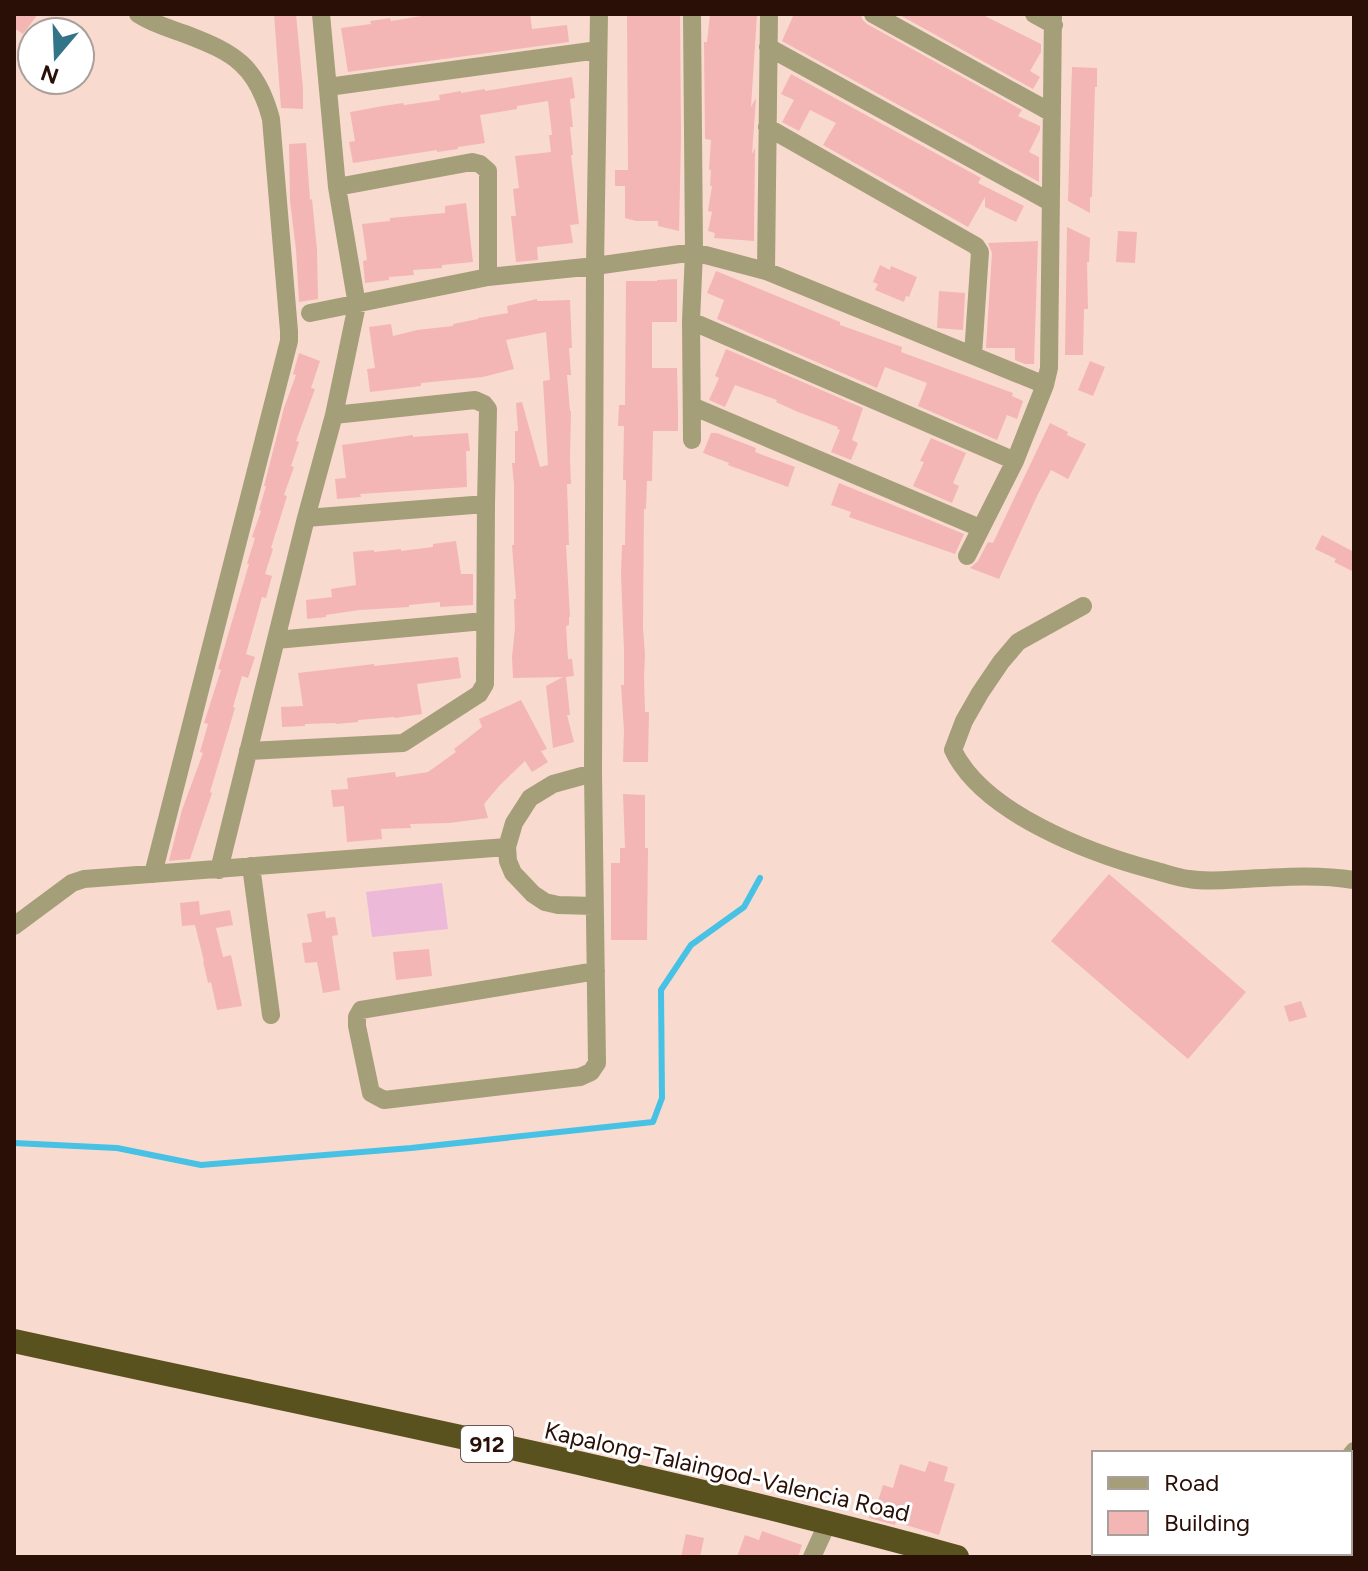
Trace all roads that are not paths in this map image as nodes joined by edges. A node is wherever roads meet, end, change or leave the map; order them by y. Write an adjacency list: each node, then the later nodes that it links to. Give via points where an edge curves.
1 (138, 14): 41 (street, via 242,62 265,96 289,331)
2 (321, 14): 11 (street)
3 (599, 14): 10 (street)
4 (692, 14): 16 (street)
5 (769, 14): 9 (street)
6 (873, 14): 12 (street)
7 (1034, 14): 8 (street)
8 (1054, 19): 12 (street)
9 (768, 47): 13 (street); 15 (street)
10 (598, 50): 11 (street); 17 (street)
11 (328, 87): 14 (street)
12 (1052, 113): 15 (street)
13 (767, 127): 18 (street); 23 (street, via 976,246 980,252)
14 (337, 187): 19 (street, via 480,164 488,171); 20 (street)
15 (1050, 202): 24 (street)
16 (694, 252): 17 (street); 18 (street); 22 (street)
17 (595, 266): 19 (street); 37 (street)
18 (766, 271): 23 (street)
19 (488, 277): 20 (street)
20 (357, 305): 21 (street); 26 (street)
21 (310, 313)
22 (691, 321): 25 (street); 28 (street)
23 (973, 355): 24 (street)
24 (1045, 385): 28 (street)
25 (692, 406): 27 (street); 31 (street)
26 (334, 415): 29 (street, via 480,401 488,409); 30 (street)
27 (692, 440)
28 (1015, 461): 31 (street)
29 (486, 504): 30 (street); 34 (street)
30 (306, 518): 35 (street)
31 (980, 528): 32 (street)
32 (967, 556)
33 (1083, 606): 42 (street, via 1018,642 980,693 953,750 977,782 1061,838 1116,860 1188,879)
34 (484, 621): 35 (street); 36 (street, via 484,689 410,740)
35 (276, 640): 36 (street)
36 (248, 751): 40 (street)
37 (593, 773): 38 (street, via 553,784 530,798); 43 (street)
38 (507, 847): 39 (street); 43 (street, via 513,873 533,894 558,905)
39 (251, 866): 40 (street); 46 (street)
40 (219, 870): 41 (street)
41 (153, 874): 44 (street, via 72,883)
42 (1354, 880)
43 (594, 906): 45 (street)
44 (14, 926)
45 (596, 971): 45 (street, via 597,1063 591,1072 384,1100 371,1093 357,1026 361,1010)
46 (271, 1015)
47 (14, 1341): 48 (highway, Kapalong-Talaingod-Valencia Road / 912)
48 (828, 1522): 49 (street); 50 (highway, Kapalong-Talaingod-Valencia Road / 912)
49 (812, 1557)
50 (957, 1557)

